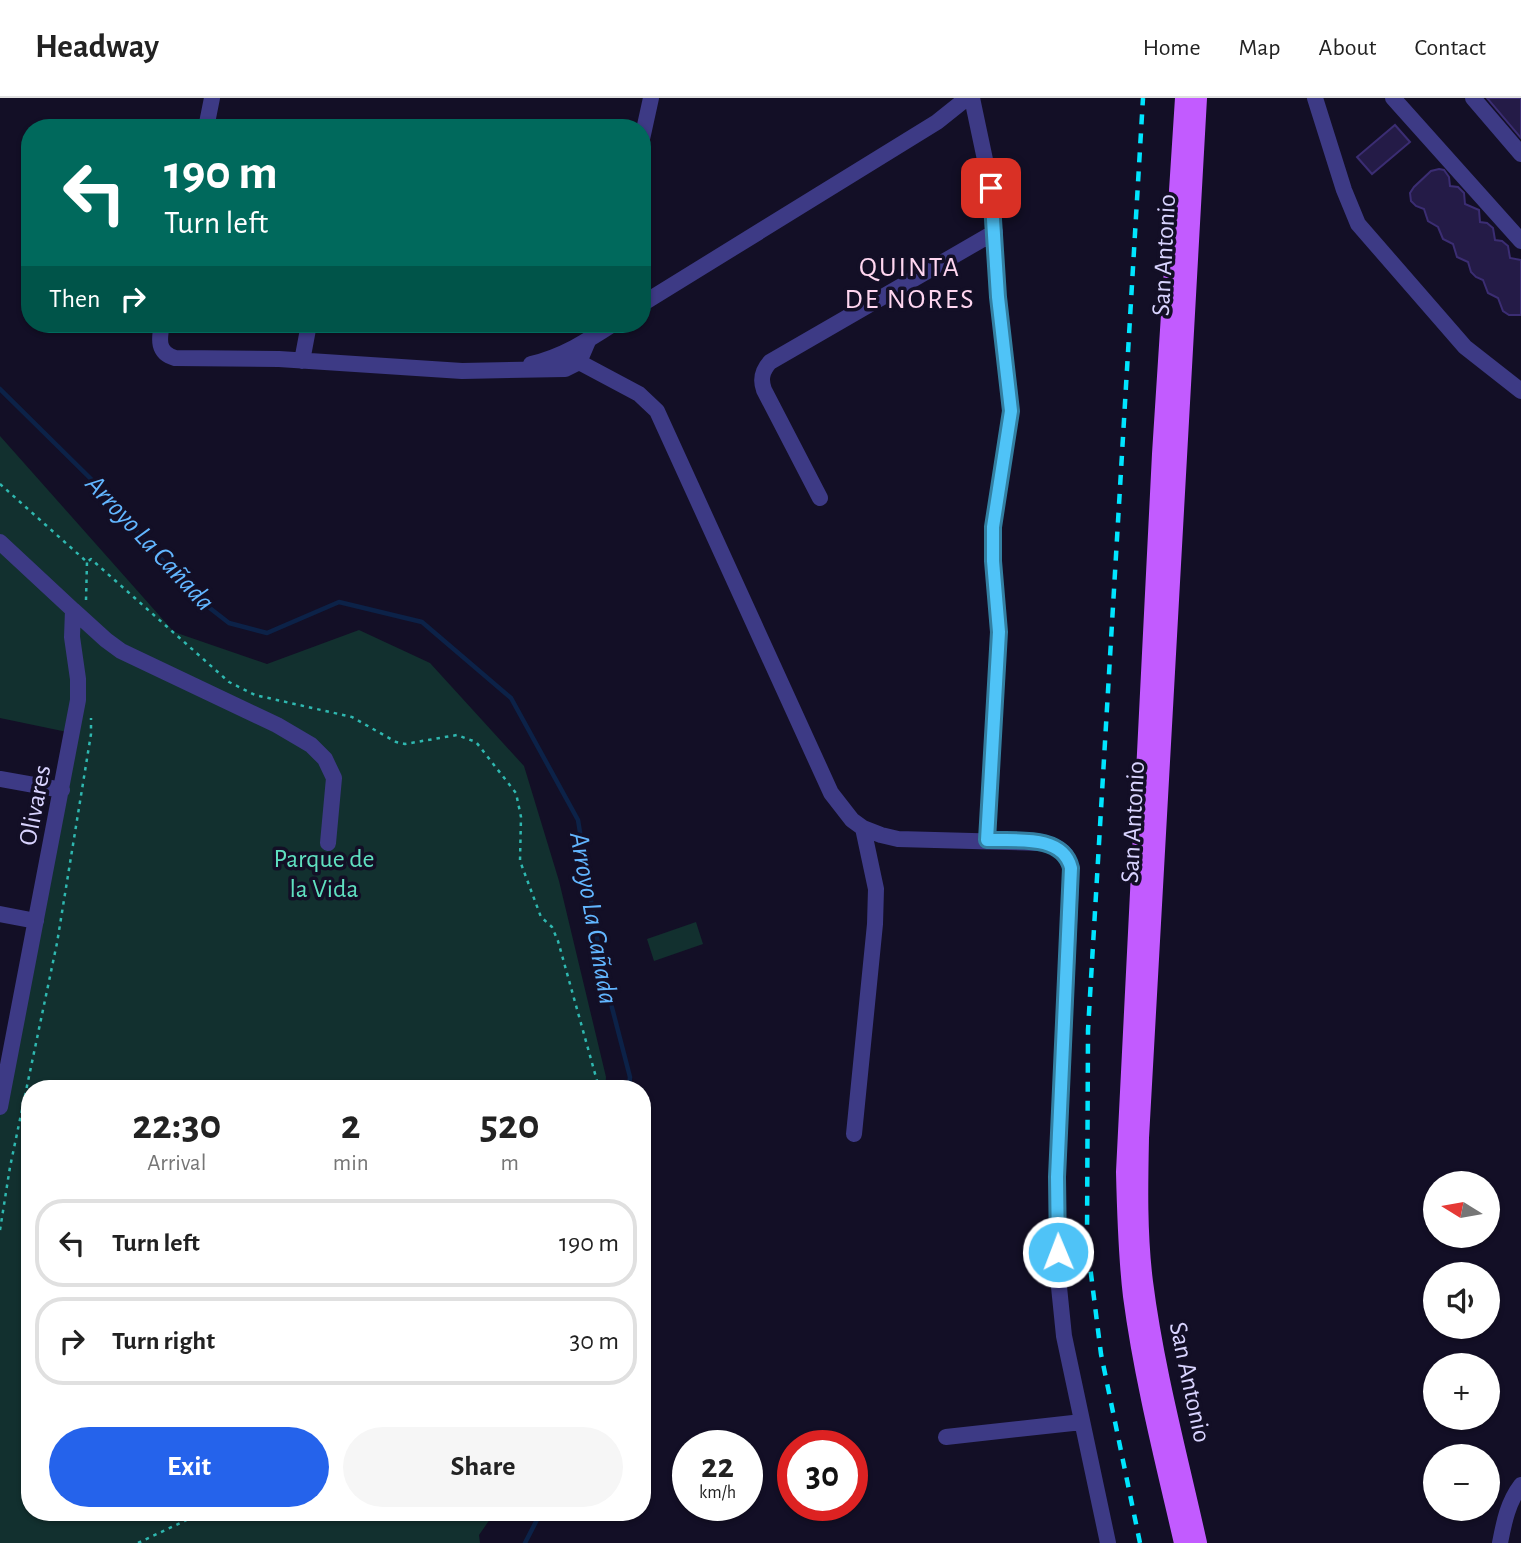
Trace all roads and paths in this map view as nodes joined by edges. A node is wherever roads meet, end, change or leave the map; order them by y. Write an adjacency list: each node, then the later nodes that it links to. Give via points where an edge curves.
1 (212, 98): 10 (street)
2 (651, 98): 11 (street)
3 (967, 98): 15 (street, via 937,122)
4 (972, 98): 13 (street, via 991,188)
5 (1184, 98): 50 (main road, San Antonio, via 1125,1172 1132,1296)
6 (1198, 98): 51 (main road, San Antonio, via 1139,1189 1144,1281)
7 (1315, 98): 23 (street, via 1358,224 1465,347)
8 (1392, 98): 14 (street)
9 (1473, 98): 12 (street)
10 (208, 119)
11 (646, 119)
12 (1521, 154)
13 (995, 232): 25 (street, via 765,368 761,383); 33 (street, via 1011,411 993,527 999,632)
14 (1521, 241)
15 (651, 298)
16 (160, 333): 20 (street, via 161,350 168,356)
17 (307, 333): 20 (street)
18 (600, 333): 19 (street)
19 (588, 341): 21 (street); 22 (street, via 546,361)
20 (302, 360): 22 (street)
21 (579, 362): 22 (street, via 565,369); 32 (street, via 639,394 657,411 831,793)
22 (503, 370)
23 (1521, 391)
24 (0, 484): 27 (path)
25 (820, 498)
26 (0, 542): 28 (street)
27 (87, 562): 28 (path); 39 (path, via 92,559 229,682 255,695 352,717 405,744 457,735 476,742 516,793 521,817 520,861 541,917 558,941)
28 (80, 616): 31 (street, Olivares, via 72,637 78,699); 34 (street, via 121,651 312,745 334,778)
29 (91, 713): 38 (path, via 57,943)
30 (0, 779): 31 (street)
31 (62, 790): 36 (street, Olivares)
32 (863, 828): 33 (street, via 898,839); 42 (street, via 876,889 876,924)
33 (987, 840): 44 (street, via 1045,843 1057,847 1071,868 1057,1177 1058,1277 1064,1336)
34 (328, 843)
35 (0, 914): 36 (street)
36 (36, 921): 37 (street, Olivares)
37 (5, 1050): 40 (street, Olivares)
38 (28, 1080)
39 (597, 1080)
40 (0, 1107)
41 (21, 1115): 43 (path)
42 (854, 1134)
43 (0, 1230)
44 (1082, 1422): 45 (street); 49 (street)
45 (946, 1437)
46 (1521, 1485): 52 (street, via 1506,1513)
47 (184, 1521): 48 (path)
48 (138, 1543)
49 (1108, 1543)
50 (1182, 1543)
51 (1198, 1543)
52 (1500, 1543)

